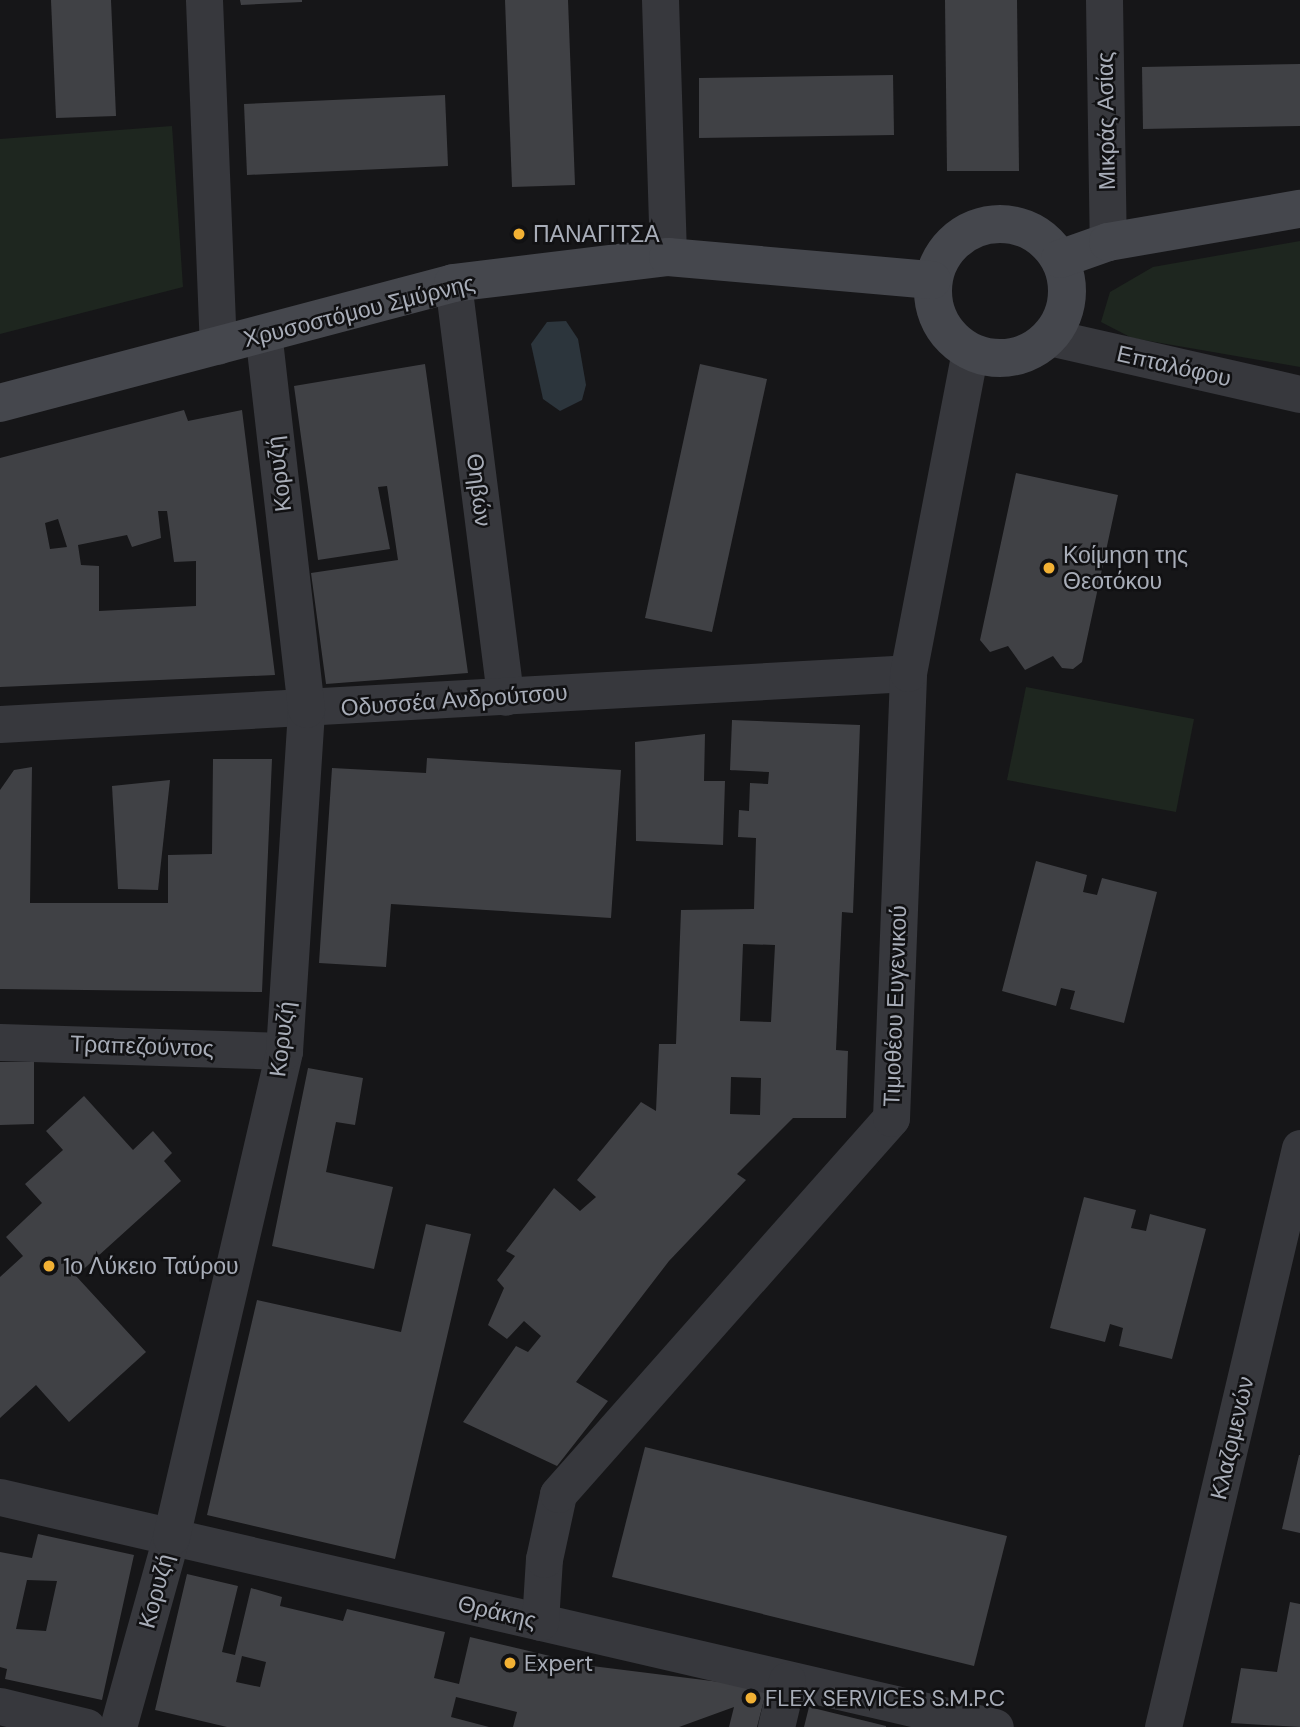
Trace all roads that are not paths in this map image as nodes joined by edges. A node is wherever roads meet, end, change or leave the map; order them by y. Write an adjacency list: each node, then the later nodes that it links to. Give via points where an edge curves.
1 (204, 0): 12 (street)
2 (660, 0): 6 (street)
3 (1104, 0): 5 (street, Μικράς Ασίας)
4 (1300, 209): 5 (street)
5 (1108, 242): 7 (street)
6 (668, 257): 8 (street, Χρυσοστόμου Σμύρνης); 9 (street, Χρυσοστόμου Σμύρνης)
7 (1060, 259): 8 (street, via 1024,227 976,226 956,239); 11 (street, via 1067,300)
8 (932, 281): 13 (street, via 940,323)
9 (453, 283): 10 (street, Χρυσοστόμου Σμύρνης); 17 (street, Θηβών)
10 (263, 334): 12 (street, Χρυσοστόμου Σμύρνης); 18 (street, Κορυζή)
11 (1049, 337): 13 (street, via 1012,358); 14 (street, Επταλόφου)
12 (218, 346): 15 (street, Χρυσοστόμου Σμύρνης)
13 (970, 352): 16 (street, Τιμοθέου Ευγενικού)
14 (1300, 394)
15 (0, 403)
16 (908, 673): 17 (street, Οδυσσέα Ανδρούτσου); 26 (street, Τιμοθέου Ευγενικού, via 891,1118 558,1494 544,1559)
17 (505, 696): 18 (street, Οδυσσέα Ανδρούτσου)
18 (306, 709): 19 (street, Οδυσσέα Ανδρούτσου); 21 (street, Κορυζή)
19 (0, 724)
20 (0, 1042): 21 (street, Τραπεζούντος)
21 (284, 1051): 25 (street, Κορυζή)
22 (1300, 1148): 23 (street, Κλαζομενών)
23 (1291, 1229): 33 (street, Κλαζομενών)
24 (0, 1497): 25 (street, Θράκης)
25 (171, 1537): 26 (street, Θράκης); 30 (street, Κορυζή)
26 (540, 1622): 27 (street, Θράκης)
27 (787, 1679): 31 (street); 32 (street, Θράκης)
28 (0, 1706): 29 (street)
29 (86, 1727)
30 (118, 1727)
31 (776, 1727)
32 (995, 1727)
33 (1163, 1727)

